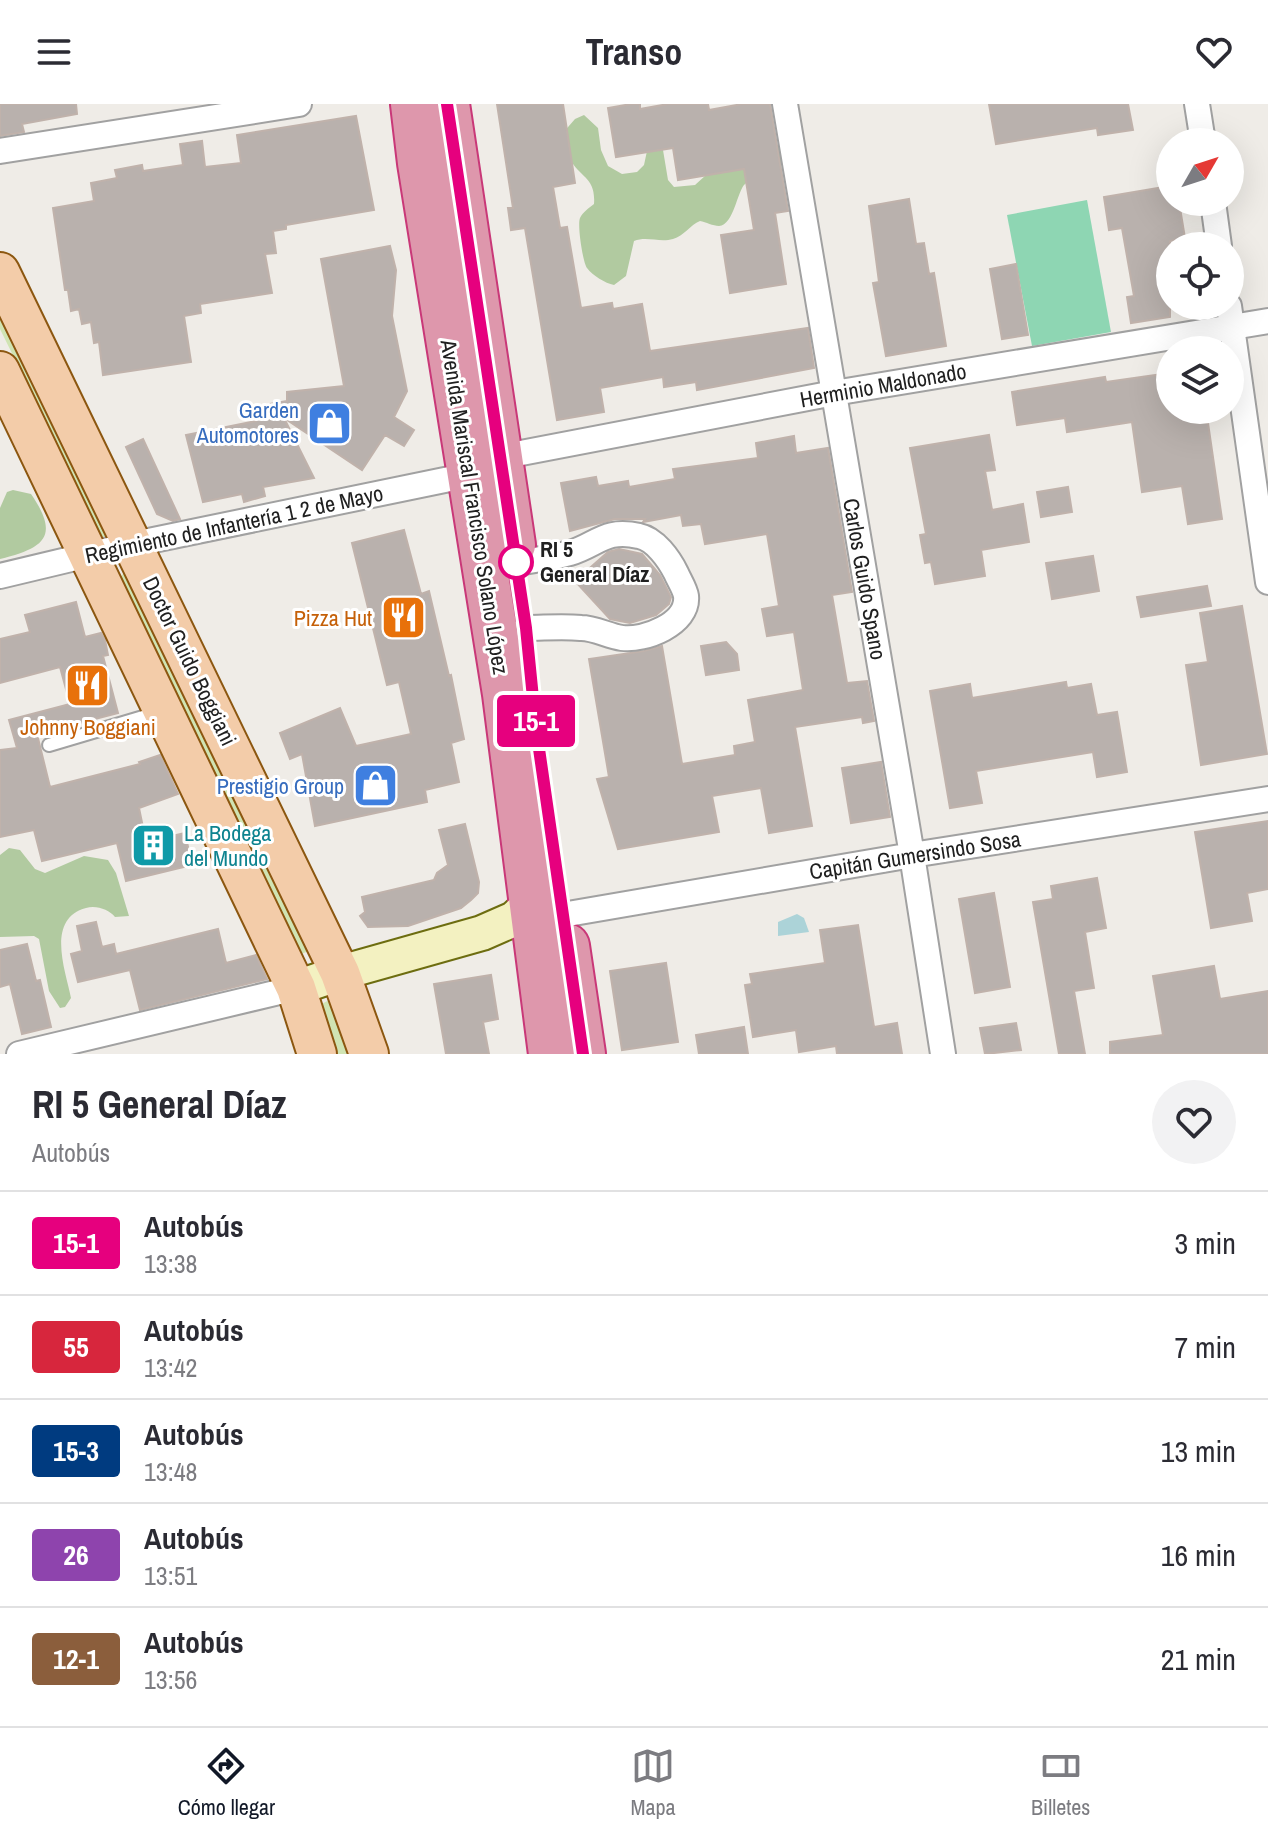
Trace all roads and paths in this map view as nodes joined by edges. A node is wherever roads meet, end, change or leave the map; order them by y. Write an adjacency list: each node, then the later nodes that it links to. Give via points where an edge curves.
1 (299, 104): 7 (street)
2 (413, 104): 15 (highway, Avenida Mariscal Francisco Solano López)
3 (447, 104): 15 (highway, Avenida Mariscal Francisco Solano López)
4 (785, 104): 14 (street, Carlos Guido Spano)
5 (1197, 104): 6 (street)
6 (1201, 128)
7 (0, 151)
8 (0, 272): 16 (main road, Doctor Guido Boggiani)
9 (1244, 318): 12 (street, Herminio Maldonado)
10 (1214, 320): 14 (street, Herminio Maldonado)
11 (1230, 320): 20 (street)
12 (1268, 321)
13 (0, 371): 17 (main road, Doctor Guido Boggiani)
14 (834, 393): 15 (street, Herminio Maldonado); 25 (street, Carlos Guido Spano)
15 (484, 466): 16 (street, Regimiento de Infantería 1 2 de Mayo); 18 (highway, Avenida Mariscal Francisco Solano López); 26 (highway, Avenida Mariscal Francisco Solano López, via 476,505 505,694)
16 (134, 544): 17 (street, Regimiento de Infantería 1 2 de Mayo); 29 (main road, Doctor Guido Boggiani)
17 (88, 555): 19 (street, Regimiento de Infantería 1 2 de Mayo); 22 (main road, Doctor Guido Boggiani)
18 (516, 563): 21 (highway, Avenida Mariscal Francisco Solano López); 21 (street, via 573,552 600,537 640,536 653,542 674,568 686,596 671,625 627,638 584,628)
19 (0, 576)
20 (1268, 582)
21 (526, 628): 26 (highway, Avenida Mariscal Francisco Solano López)
22 (163, 712): 23 (lane); 30 (main road, Doctor Guido Boggiani)
23 (49, 745)
24 (1268, 799): 25 (street, Capitán Gumersindo Sosa)
25 (912, 855): 26 (street, Capitán Gumersindo Sosa); 36 (street, Carlos Guido Spano)
26 (547, 908): 27 (main road); 28 (highway, Avenida Mariscal Francisco Solano López); 35 (highway, Avenida Mariscal Francisco Solano López)
27 (482, 933): 28 (main road, via 520,944); 29 (main road)
28 (539, 961): 34 (highway, Avenida Mariscal Francisco Solano López)
29 (340, 973): 30 (main road); 33 (main road, Doctor Guido Boggiani)
30 (296, 988): 31 (street); 32 (main road, Doctor Guido Boggiani)
31 (19, 1054)
32 (317, 1054)
33 (369, 1054)
34 (551, 1054)
35 (583, 1054)
36 (943, 1054)

